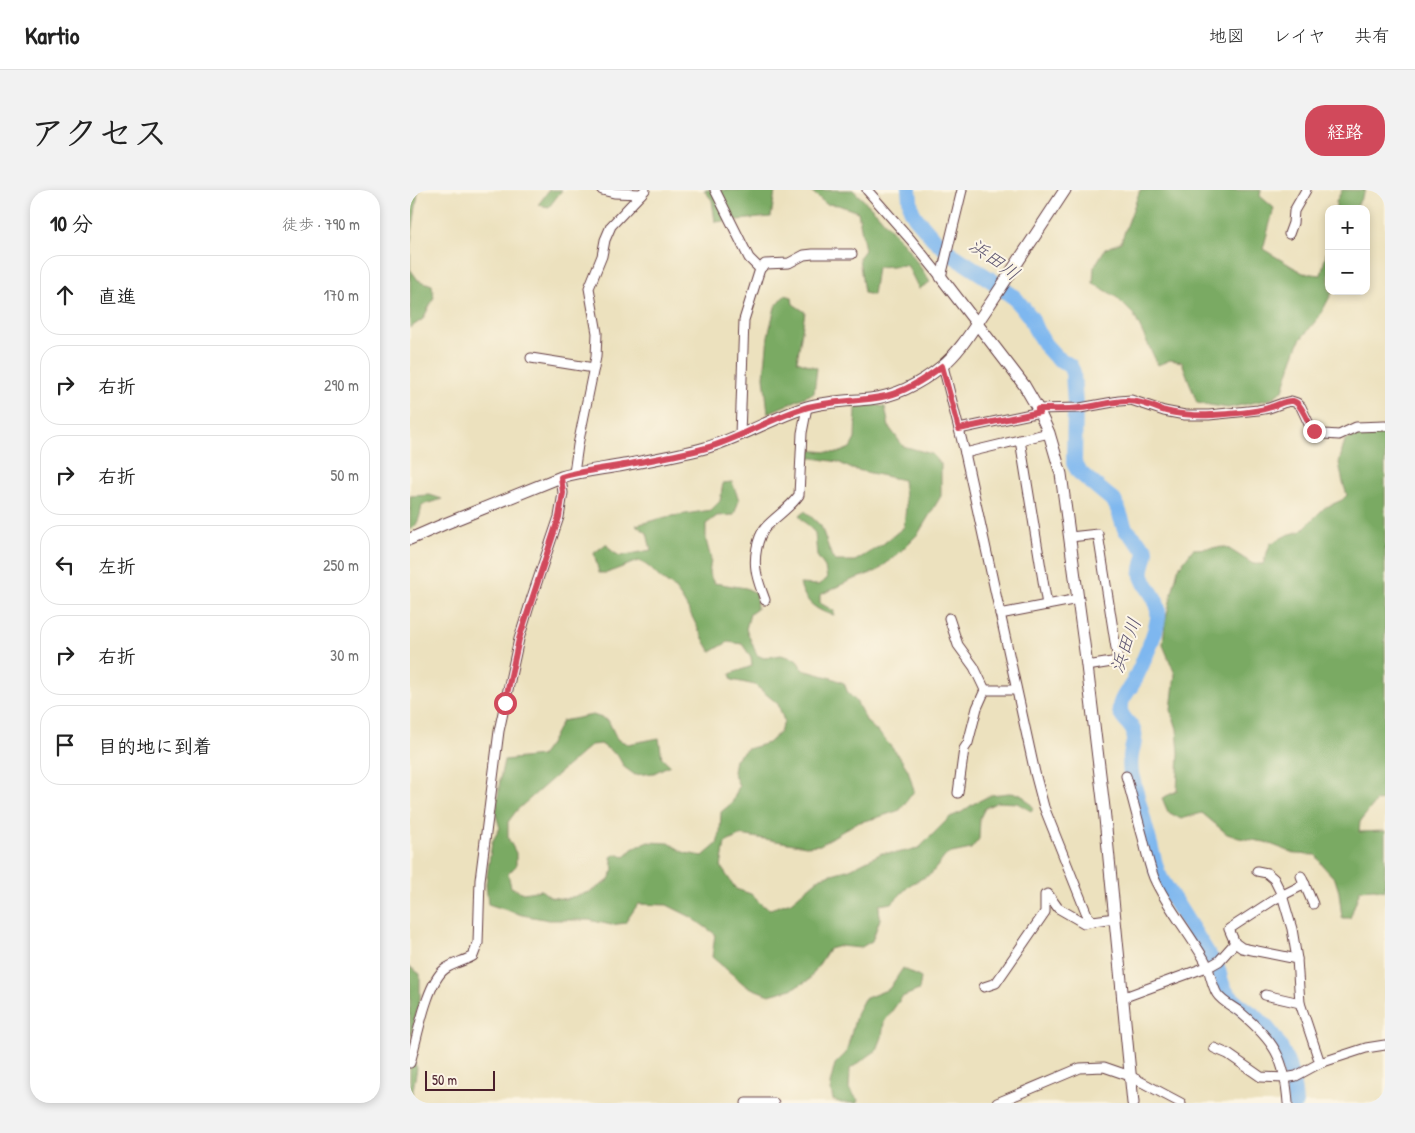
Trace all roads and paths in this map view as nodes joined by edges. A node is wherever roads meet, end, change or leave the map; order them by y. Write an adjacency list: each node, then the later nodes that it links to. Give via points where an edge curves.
1 (602, 190): 7 (street)
2 (715, 190): 10 (street, via 749,258)
3 (867, 190): 11 (street)
4 (962, 190): 11 (street)
5 (1065, 190): 12 (street)
6 (1306, 190): 8 (street, via 1294,211)
7 (643, 192): 15 (street, via 611,226 589,288 597,333)
8 (1289, 234)
9 (852, 254): 10 (street, via 804,255 789,263 765,264)
10 (760, 269): 21 (street, via 744,320)
11 (941, 277): 12 (street)
12 (977, 323): 14 (street); 17 (street, via 1024,385)
13 (531, 358): 15 (street)
14 (942, 366): 16 (street, via 927,378 886,396); 19 (street)
15 (594, 368): 24 (street)
16 (807, 407): 21 (street); 29 (street, via 802,433 799,495 765,529 756,555 756,570)
17 (1039, 411): 18 (street, via 1131,400 1164,411 1209,415 1258,410 1291,401 1301,407 1314,431 1324,434 1340,434 1356,427); 19 (street); 20 (street)
18 (1385, 426)
19 (959, 429): 23 (street)
20 (1049, 433): 22 (street); 26 (street, via 1061,474)
21 (740, 434): 24 (street, via 690,452)
22 (1020, 440): 23 (street); 30 (street)
23 (965, 452): 31 (street)
24 (574, 473): 25 (street)
25 (561, 477): 27 (street); 52 (street, via 563,493 559,517 519,639 499,731 480,880 478,943 474,956 445,970 434,982)
26 (1070, 537): 28 (street); 33 (street, via 1098,534 1118,661)
27 (410, 539)
28 (1078, 599): 30 (street); 33 (street)
29 (765, 600)
30 (1047, 605): 31 (street)
31 (1000, 614): 35 (street)
32 (949, 618): 34 (street, via 958,645)
33 (1087, 666): 41 (street)
34 (985, 690): 35 (street); 37 (street, via 964,749)
35 (1016, 690): 42 (street, via 1044,807 1088,917)
36 (1126, 776): 45 (street, via 1154,877 1205,960)
37 (958, 793)
38 (1257, 872): 39 (street, via 1268,873 1274,878)
39 (1282, 896): 40 (street, via 1303,880); 43 (street, via 1229,929); 44 (street)
40 (1313, 904)
41 (1115, 918): 42 (street); 48 (street)
42 (1094, 921): 46 (street, via 1084,923 1058,908 1048,894 1044,895 1045,912 996,983)
43 (1235, 943): 44 (street, via 1242,948); 45 (street)
44 (1297, 959): 49 (street)
45 (1213, 964): 48 (street); 55 (street, via 1217,994 1274,1046)
46 (984, 987)
47 (1265, 996): 49 (street)
48 (1122, 998): 54 (street)
49 (1300, 1003): 53 (street)
50 (1385, 1045): 53 (street)
51 (1214, 1048): 55 (street, via 1261,1077)
52 (410, 1063)
53 (1320, 1063): 55 (street)
54 (1130, 1076): 58 (street, via 1104,1067 1080,1068); 59 (street); 60 (street)
55 (1290, 1077): 61 (street)
56 (746, 1103): 57 (street)
57 (774, 1103)
58 (997, 1103)
59 (1133, 1103)
60 (1181, 1103)
61 (1288, 1103)

